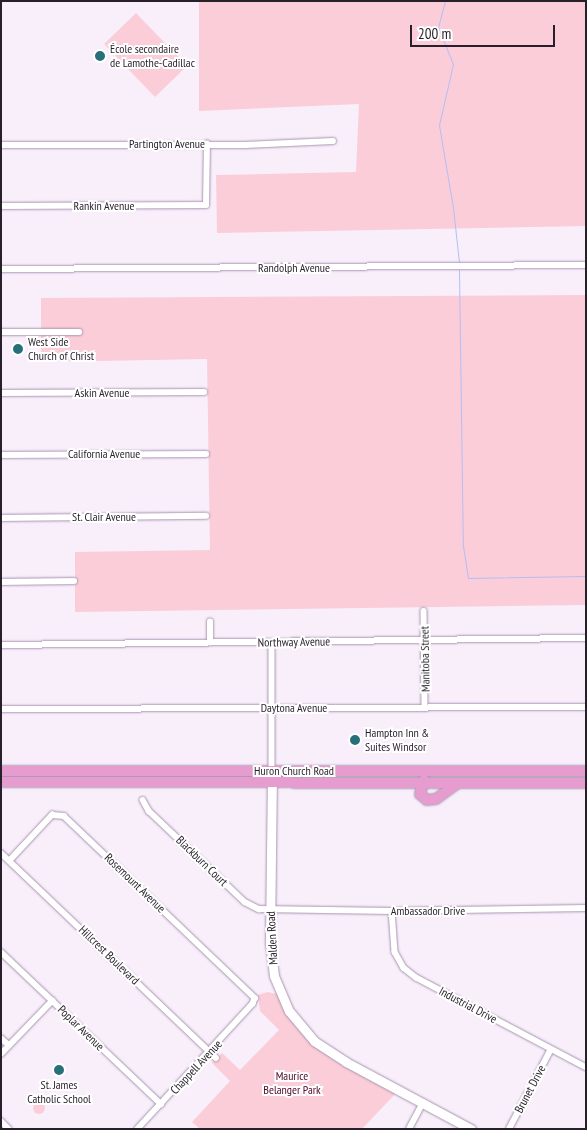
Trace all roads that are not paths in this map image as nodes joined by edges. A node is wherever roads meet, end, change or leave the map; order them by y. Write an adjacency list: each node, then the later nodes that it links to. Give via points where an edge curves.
1 (333, 141): 2 (street, Partington Avenue)
2 (207, 144): 3 (street, Partington Avenue); 4 (street, Rankin Avenue, via 206,205)
3 (1, 145)
4 (1, 206)
5 (586, 265): 6 (street, Randolph Avenue)
6 (1, 269)
7 (1, 332): 8 (street)
8 (79, 332)
9 (204, 392): 10 (street, Askin Avenue)
10 (1, 393)
11 (206, 454): 12 (street, California Avenue)
12 (1, 455)
13 (206, 516): 14 (street, St. Clair Avenue)
14 (1, 518)
15 (74, 581): 16 (street)
16 (1, 582)
17 (424, 611): 20 (street, Manitoba Street)
18 (210, 622): 22 (street)
19 (586, 638): 20 (street, Northway Avenue)
20 (425, 640): 21 (street, Northway Avenue); 25 (street, Manitoba Street)
21 (272, 642): 22 (street, Northway Avenue); 27 (street, Malden Road)
22 (210, 643): 23 (street, Northway Avenue)
23 (1, 645)
24 (586, 707): 25 (street, Daytona Avenue)
25 (425, 708): 27 (street, Daytona Avenue)
26 (1, 709): 27 (street, Daytona Avenue)
27 (272, 709): 31 (street, Malden Road)
28 (1, 771): 31 (highway, Huron Church Road)
29 (586, 771): 30 (highway, Huron Church Road)
30 (427, 772): 31 (highway, Huron Church Road); 36 (highway)
31 (272, 773): 35 (main road, Malden Road)
32 (1, 782): 35 (highway, Huron Church Road)
33 (458, 783): 34 (highway, Huron Church Road); 36 (highway, Huron Church Road); 36 (highway, via 436,799 427,800 420,794)
34 (586, 783)
35 (272, 784): 36 (highway, Huron Church Road); 41 (main road, Malden Road)
36 (422, 784)
37 (143, 800): 41 (street, Blackburn Court, via 150,811 244,902)
38 (1, 853): 39 (street, Hillcrest Boulevard)
39 (10, 860): 45 (street, Rosemount Avenue, via 52,815 64,816 255,998); 49 (street, Hillcrest Boulevard)
40 (586, 908): 42 (street, Ambassador Drive)
41 (270, 909): 42 (street, Ambassador Drive); 53 (main road, Malden Road, via 274,976 289,1011 300,1026 314,1041 346,1062)
42 (392, 911): 48 (street, Industrial Drive, via 393,940 404,968 417,978)
43 (1, 952): 44 (street, Poplar Avenue)
44 (52, 1000): 47 (street); 54 (street, Poplar Avenue)
45 (253, 1004): 49 (street, Chappell Avenue)
46 (1, 1038): 47 (street)
47 (9, 1045): 50 (street)
48 (552, 1048): 52 (street, Industrial Drive); 60 (street, Brunet Drive)
49 (210, 1052): 51 (street, Hillcrest Boulevard); 54 (street, Chappell Avenue)
50 (1, 1054)
51 (216, 1058)
52 (586, 1066)
53 (423, 1103): 58 (street); 59 (main road, Malden Road)
54 (161, 1104): 57 (street, Chappell Avenue)
55 (1, 1121): 56 (street)
56 (9, 1129)
57 (138, 1129)
58 (409, 1129)
59 (471, 1129)
60 (509, 1129)

